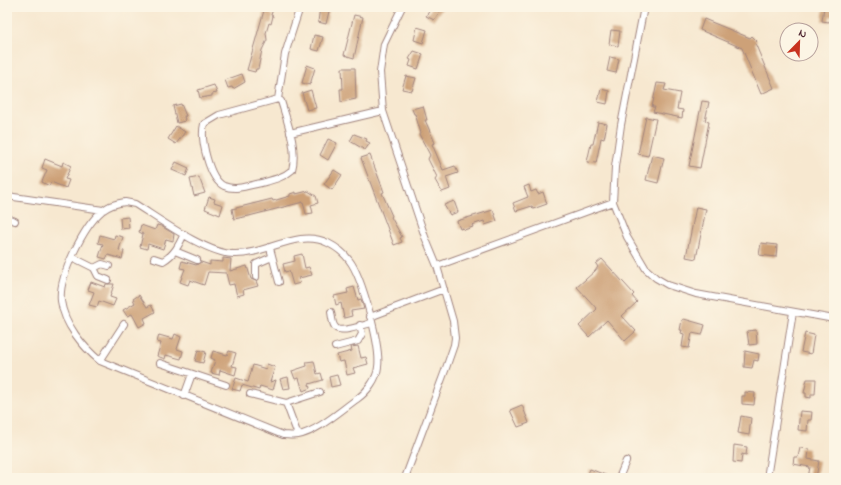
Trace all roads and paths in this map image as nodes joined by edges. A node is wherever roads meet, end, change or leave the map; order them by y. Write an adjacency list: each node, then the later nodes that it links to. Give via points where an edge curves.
1 (300, 7): 4 (street, via 285,54)
2 (402, 7): 5 (street, via 384,44 380,72)
3 (644, 7): 8 (street, via 615,167)
4 (278, 99): 6 (street, via 281,101); 6 (street, via 219,115 204,124 202,138 214,178 224,186 237,188 287,174 292,170 294,163)
5 (383, 111): 6 (street); 20 (street)
6 (290, 134)
7 (7, 196): 9 (street)
8 (613, 202): 20 (street); 27 (street, via 635,252 646,269 656,278 668,285 696,294)
9 (102, 210): 12 (street, via 118,203 129,203); 16 (street, via 86,231)
10 (7, 218): 11 (street)
11 (15, 222)
12 (184, 234): 13 (street, via 208,246 233,254); 14 (street)
13 (270, 248): 15 (street); 29 (street, via 304,238 315,238 338,249 350,260)
14 (175, 251): 17 (street, via 163,261); 18 (street)
15 (272, 257): 22 (street, via 256,264); 24 (street)
16 (72, 258): 21 (street); 33 (street, via 61,288 63,307 77,338)
17 (154, 258)
18 (197, 260)
19 (109, 266): 21 (street, via 102,264)
20 (437, 266): 25 (street)
21 (94, 268): 23 (street, via 98,276)
22 (256, 277)
23 (108, 280)
24 (279, 282)
25 (444, 289): 29 (street); 43 (street, via 453,321 454,346)
26 (331, 312): 31 (street, via 334,327 337,329)
27 (793, 312): 28 (street); 45 (street)
28 (834, 318)
29 (370, 320): 31 (street); 41 (street, via 378,367 369,388 361,397 310,431)
30 (124, 324): 33 (street)
31 (360, 326): 32 (street, via 362,334 358,341)
32 (335, 347)
33 (100, 361): 39 (street)
34 (160, 363): 35 (street)
35 (192, 374): 36 (street); 39 (street)
36 (226, 385)
37 (320, 392): 40 (street)
38 (250, 394): 40 (street)
39 (184, 396): 41 (street, via 283,436)
40 (286, 403): 41 (street)
41 (298, 435)
42 (626, 461): 44 (street)
43 (404, 478)
44 (619, 478)
45 (767, 478)

